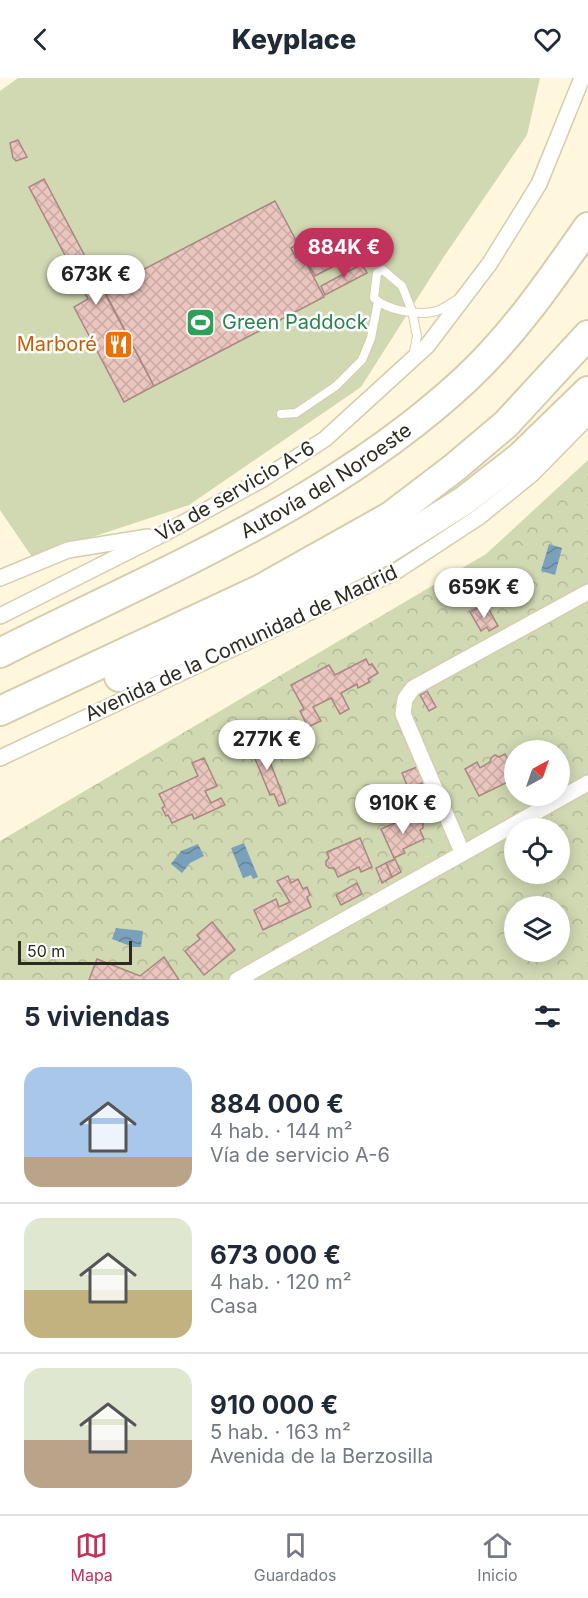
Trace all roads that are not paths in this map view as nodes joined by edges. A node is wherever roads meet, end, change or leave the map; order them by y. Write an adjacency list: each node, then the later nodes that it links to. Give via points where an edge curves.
1 (582, 78): 3 (street, Vía de servicio A-6, via 539,184)
2 (588, 227): 15 (highway, Autovía del Noroeste, via 535,303 467,378 365,460 294,505)
3 (467, 293): 5 (lane, via 434,312); 7 (street, Vía de servicio A-6, via 427,346)
4 (378, 302): 5 (lane, via 383,307); 5 (lane, via 374,298 377,273 383,270 402,286); 9 (lane, via 372,338 362,360 336,386 296,413)
5 (412, 311): 7 (lane, via 417,336)
6 (588, 335): 16 (highway, via 506,424 391,516 261,589)
7 (412, 359): 11 (street, Vía de servicio A-6, via 325,439 263,479)
8 (588, 391): 17 (highway, via 511,464 465,500 384,551 263,612)
9 (281, 414)
10 (588, 417): 18 (street, Avenida de la Comunidad de Madrid, via 532,474 479,518 395,572)
11 (163, 534): 12 (street, via 68,550); 14 (street, Vía de servicio A-6)
12 (0, 578)
13 (588, 592): 20 (street, via 413,688 405,699 403,714)
14 (0, 616)
15 (0, 653)
16 (0, 711)
17 (0, 733)
18 (0, 758)
19 (587, 785): 20 (street)
20 (462, 852): 21 (street)
21 (237, 980)

